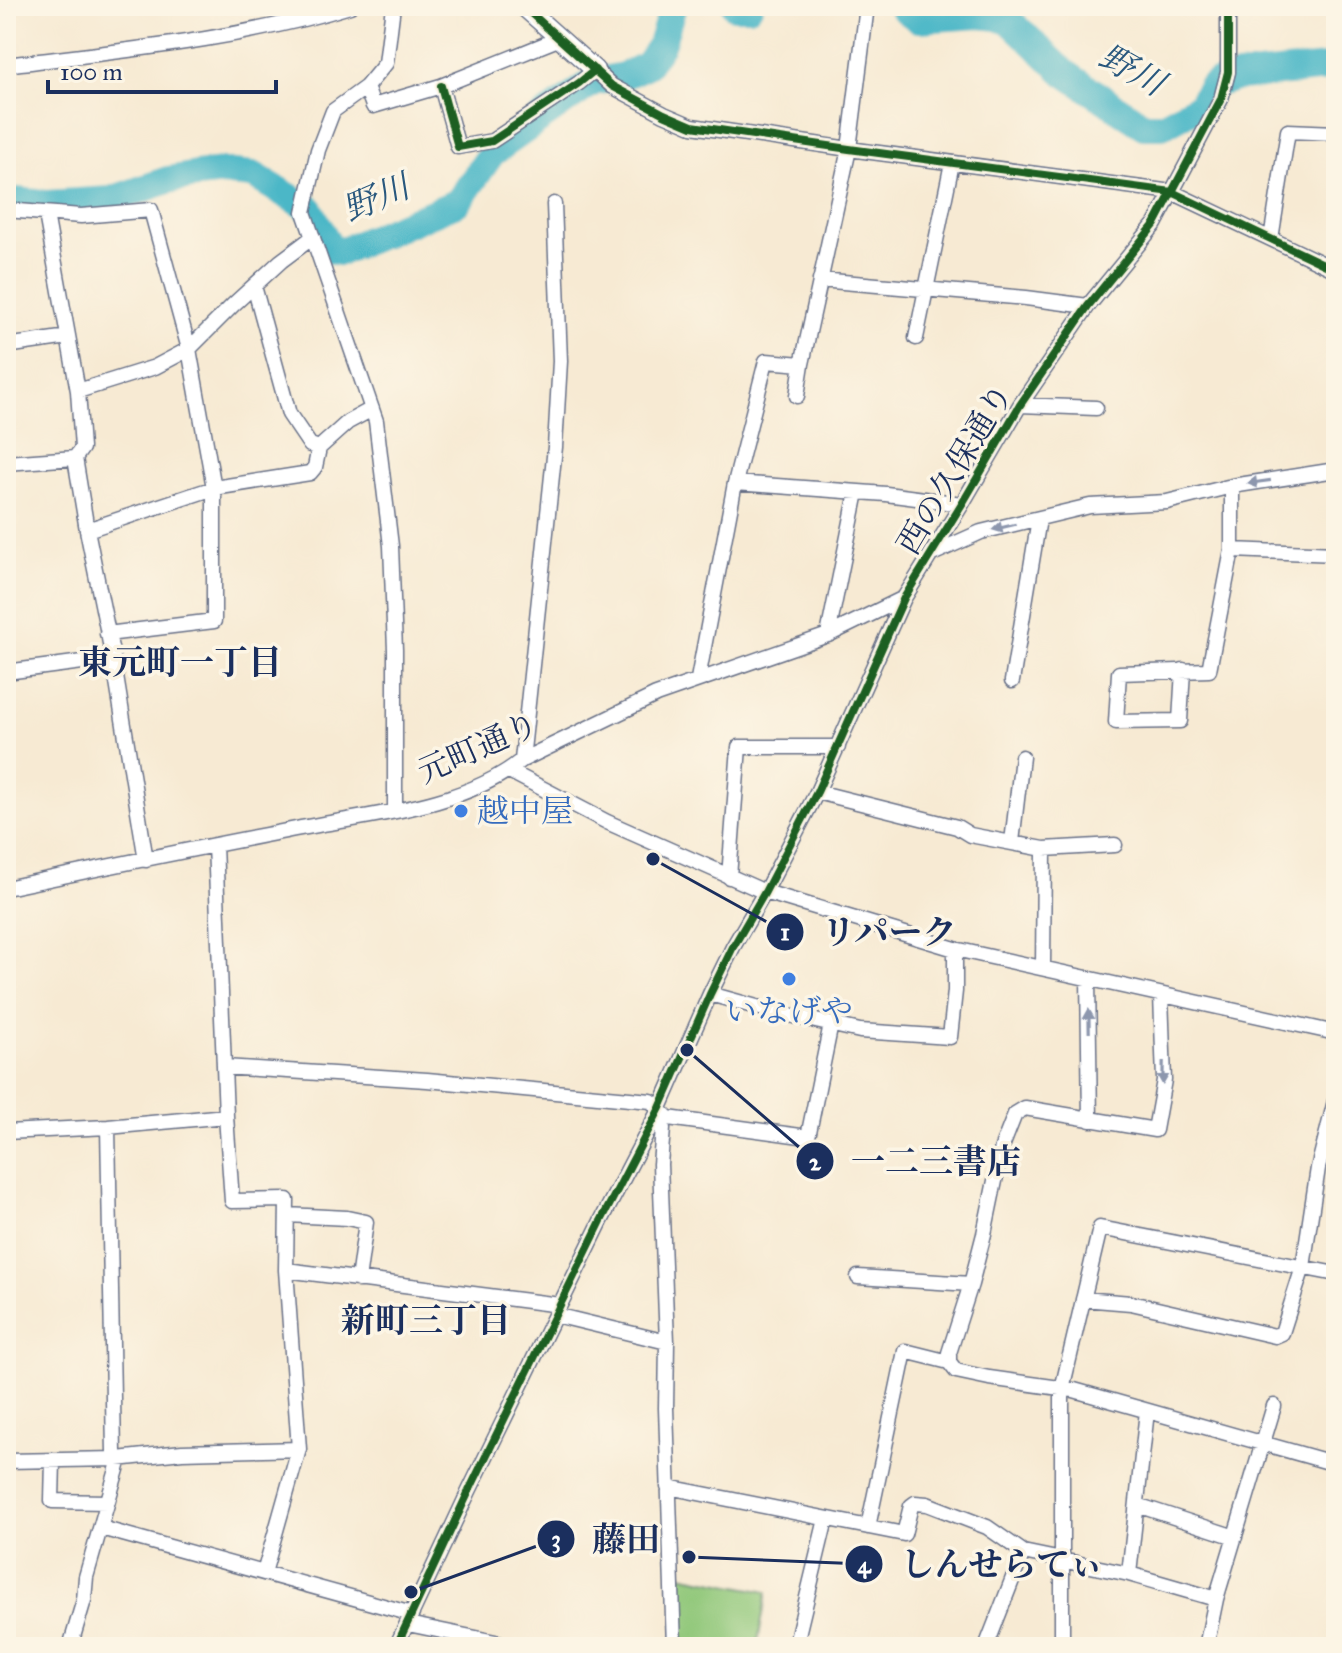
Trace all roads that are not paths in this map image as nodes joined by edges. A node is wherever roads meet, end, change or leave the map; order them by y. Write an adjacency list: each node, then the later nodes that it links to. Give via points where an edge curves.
1 (350, 6): 7 (street, via 306,20 202,38)
2 (393, 6): 10 (street, via 386,63)
3 (523, 6): 6 (street)
4 (1228, 6): 14 (street, 西の久保通り, via 1226,85)
5 (866, 14): 12 (street)
6 (558, 39): 8 (street); 9 (street)
7 (6, 65)
8 (595, 70): 9 (street, via 492,141 458,147); 12 (street, via 612,86 692,126)
9 (441, 86): 10 (street, via 373,106)
10 (366, 87): 18 (street, via 333,111 318,150 304,217)
11 (1336, 133): 19 (street, via 1288,131)
12 (849, 149): 13 (street); 21 (street)
13 (952, 163): 14 (street); 23 (street)
14 (1172, 192): 19 (street); 24 (street, 西の久保通り, via 1155,224)
15 (554, 204): 59 (street, via 560,361)
16 (6, 210): 17 (street)
17 (46, 214): 25 (street); 28 (street, via 151,210)
18 (313, 237): 22 (street); 34 (street)
19 (1271, 239): 20 (street)
20 (1336, 270)
21 (820, 280): 23 (street); 29 (street)
22 (254, 286): 28 (street); 35 (street, via 289,414 310,445)
23 (926, 289): 24 (street); 26 (street)
24 (1088, 306): 32 (street, 西の久保通り)
25 (68, 337): 27 (street); 30 (street)
26 (916, 338)
27 (6, 346)
28 (189, 349): 30 (street, via 155,367); 41 (street)
29 (802, 364): 31 (street); 39 (street, via 766,361)
30 (78, 391): 36 (street, via 82,448)
31 (797, 396)
32 (1020, 405): 33 (street); 43 (street, 西の久保通り)
33 (1096, 408)
34 (372, 409): 35 (street); 62 (street, via 391,546)
35 (319, 448): 41 (street, via 310,473)
36 (75, 458): 37 (street); 45 (street)
37 (6, 463)
38 (1336, 470): 40 (street, one-way to 40)
39 (735, 483): 42 (street); 56 (street)
40 (1232, 486): 44 (street, via 1167,502 1090,506); 46 (street)
41 (214, 488): 45 (street); 50 (street, via 214,621)
42 (857, 492): 43 (street); 51 (street)
43 (962, 504): 47 (street, 西の久保通り)
44 (1039, 519): 47 (street, one-way to 47, via 981,532); 55 (street)
45 (87, 530): 50 (street)
46 (1232, 550): 48 (street); 53 (street, via 1209,670)
47 (931, 554): 49 (street, 西の久保通り)
48 (1336, 554)
49 (904, 598): 51 (street, 元町通り); 57 (street, 西の久保通り)
50 (107, 634): 52 (street)
51 (828, 635): 56 (street, 元町通り)
52 (113, 658): 54 (street); 67 (street)
53 (1183, 670): 53 (street, via 1119,673 1116,722 1180,721)
54 (6, 672)
55 (1019, 672)
56 (698, 679): 59 (street, 元町通り)
57 (838, 747): 61 (street, 西の久保通り); 68 (street, via 739,747)
58 (1022, 757): 63 (street)
59 (522, 760): 60 (street, 元町通り)
60 (509, 771): 62 (street, 元町通り, via 463,793); 68 (street)
61 (817, 792): 63 (street); 70 (street, 西の久保通り)
62 (395, 811): 64 (street, 元町通り)
63 (1012, 842): 66 (street)
64 (215, 845): 67 (street, 元町通り); 78 (street)
65 (1115, 845): 66 (street)
66 (1044, 849): 72 (street)
67 (146, 860): 69 (street, 元町通り)
68 (729, 877): 70 (street)
69 (6, 888)
70 (765, 892): 71 (street); 74 (street, 西の久保通り)
71 (955, 949): 72 (street); 76 (street, via 950,1037)
72 (1043, 968): 73 (street)
73 (1088, 978): 75 (street); 82 (street, one-way to 73)
74 (710, 994): 76 (street); 80 (street, 西の久保通り)
75 (1161, 995): 77 (street); 82 (street, one-way to 82, via 1164,1080 1155,1130)
76 (831, 1024): 80 (street, via 808,1137 668,1118)
77 (1336, 1033)
78 (224, 1067): 80 (street, via 441,1081 651,1101); 81 (street)
79 (1336, 1097): 86 (street, via 1318,1168)
80 (660, 1108): 93 (street, 西の久保通り); 94 (street)
81 (226, 1116): 83 (street); 85 (street, via 232,1201 287,1200)
82 (1090, 1120): 91 (street, via 1025,1108 1015,1114 1002,1147)
83 (108, 1127): 84 (street); 101 (street)
84 (6, 1132)
85 (287, 1215): 87 (street); 90 (street, via 366,1222)
86 (1303, 1267): 88 (street); 92 (street, via 1286,1324 1275,1336 1131,1303); 92 (street, via 1100,1228)
87 (286, 1270): 90 (street); 100 (street)
88 (1336, 1274)
89 (858, 1277): 91 (street)
90 (358, 1280): 93 (street)
91 (971, 1284): 95 (street)
92 (1083, 1299): 96 (street)
93 (558, 1310): 94 (street); 117 (street, 西の久保通り)
94 (667, 1342): 105 (street)
95 (949, 1362): 96 (street, via 956,1371); 109 (street, via 905,1351)
96 (1062, 1389): 98 (street); 113 (street)
97 (1274, 1406): 99 (street)
98 (1147, 1411): 99 (street); 107 (street)
99 (1264, 1444): 104 (street); 111 (street)
100 (299, 1449): 101 (street); 114 (street)
101 (117, 1459): 102 (street); 106 (street)
102 (53, 1460): 103 (street); 106 (street, via 52,1501)
103 (6, 1461)
104 (1336, 1464)
105 (668, 1487): 108 (street); 121 (street)
106 (107, 1502): 110 (street)
107 (1137, 1505): 111 (street); 115 (street)
108 (826, 1519): 109 (street); 122 (street)
109 (868, 1527): 112 (street, via 904,1534 911,1506 927,1504 987,1527)
110 (101, 1528): 114 (street); 118 (street)
111 (1235, 1537): 116 (street)
112 (1023, 1552): 113 (street); 123 (street)
113 (1063, 1560): 115 (street); 124 (street)
114 (264, 1573): 117 (street)
115 (1129, 1574): 116 (street)
116 (1216, 1599): 125 (street)
117 (410, 1619): 119 (street, 西の久保通り); 120 (street)
118 (70, 1647)
119 (396, 1647)
120 (519, 1647)
121 (674, 1647)
122 (795, 1647)
123 (986, 1647)
124 (1062, 1647)
125 (1206, 1647)

